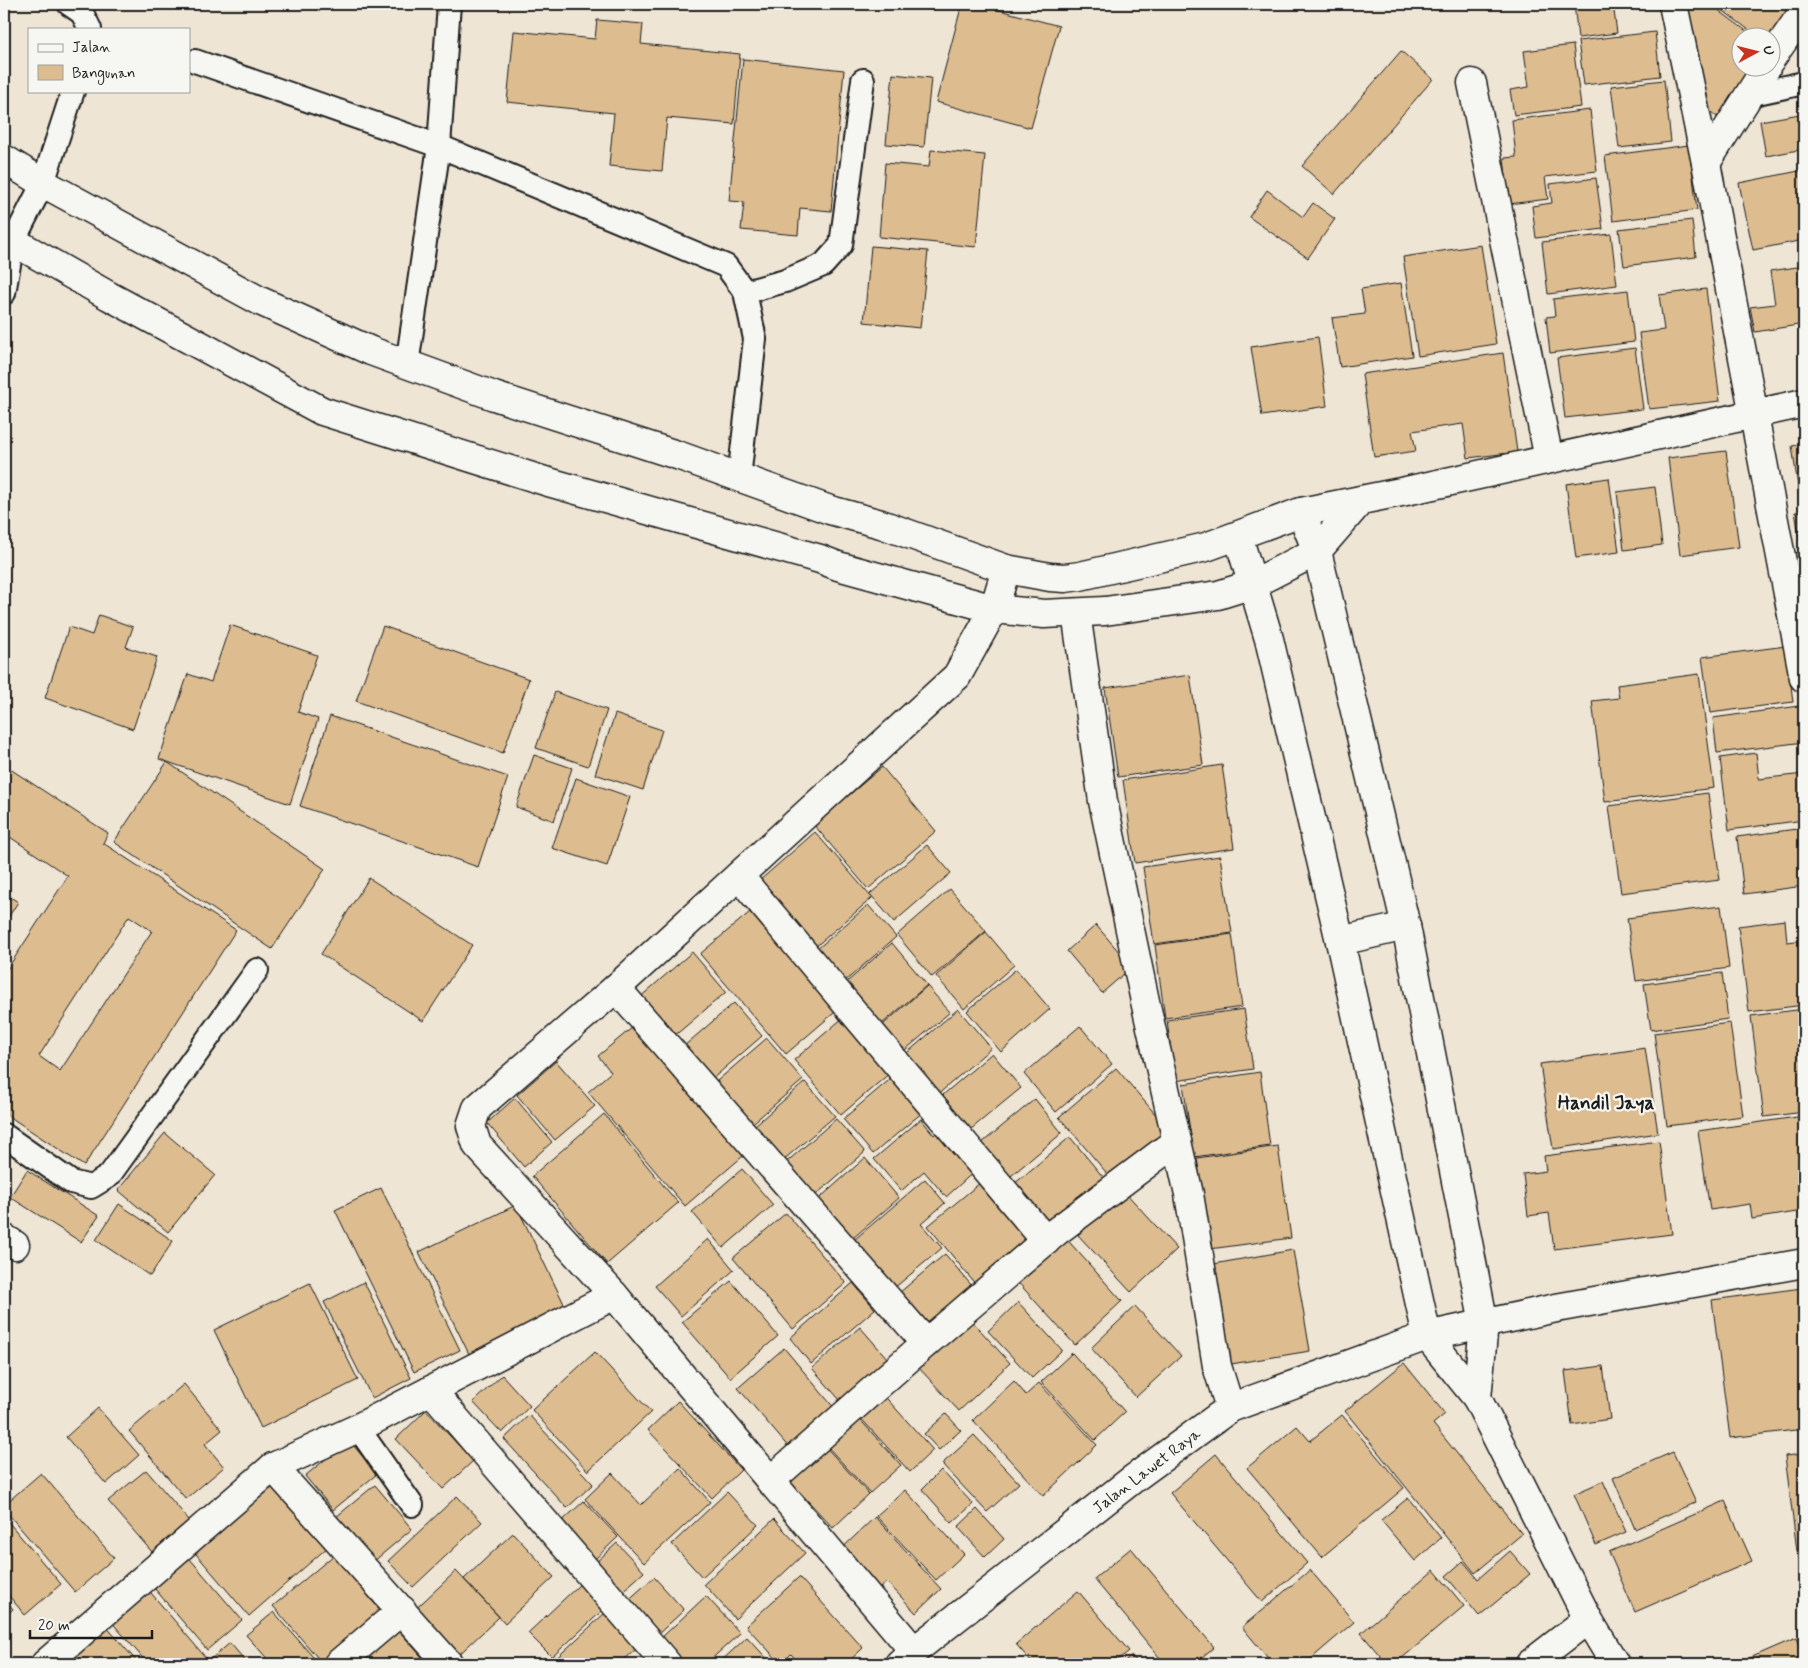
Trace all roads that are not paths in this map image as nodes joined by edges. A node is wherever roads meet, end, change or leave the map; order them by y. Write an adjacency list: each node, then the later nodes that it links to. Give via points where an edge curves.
1 (69, 4): 5 (lane, via 82,13)
2 (450, 4): 14 (lane)
3 (1673, 4): 16 (street)
4 (1804, 11): 6 (street)
5 (90, 28)
6 (1780, 46)
7 (195, 61): 14 (lane)
8 (1759, 78): 13 (street)
9 (863, 80): 19 (lane, via 840,245 823,265 785,281)
10 (1472, 83): 24 (street)
11 (1804, 83): 13 (lane)
12 (73, 92): 17 (lane)
13 (1748, 95): 16 (street)
14 (439, 146): 19 (lane, via 726,266); 21 (lane)
15 (4, 159): 17 (street)
16 (1706, 163): 23 (street)
17 (43, 183): 18 (lane); 21 (street, via 260,302)
18 (8, 239): 20 (lane); 32 (street, via 322,412 545,481)
19 (745, 292): 25 (lane, via 755,339)
20 (4, 293)
21 (407, 364): 25 (street)
22 (1804, 403): 23 (street)
23 (1753, 414): 24 (street); 34 (street)
24 (1549, 459): 26 (street)
25 (739, 478): 30 (street)
26 (1362, 500): 27 (street); 29 (street)
27 (1301, 512): 28 (street); 29 (street)
28 (1238, 536): 30 (street, via 1206,547 1065,578); 31 (street)
29 (1316, 551): 31 (street); 36 (street)
30 (999, 567): 32 (street)
31 (1253, 584): 33 (street, via 1218,595); 37 (street, via 1269,639)
32 (986, 607): 33 (street, via 1044,614); 35 (street, via 957,676)
33 (1076, 613): 41 (street, via 1103,801)
34 (1803, 669)
35 (739, 876): 39 (street); 42 (street)
36 (1406, 926): 37 (street); 45 (street)
37 (1340, 941): 46 (street)
38 (257, 970): 40 (lane, via 109,1176 91,1187 71,1182)
39 (616, 988): 44 (street, via 477,1108 472,1126 477,1145); 47 (street)
40 (4, 1135)
41 (1177, 1141): 42 (street); 50 (street, via 1216,1366)
42 (1046, 1241): 47 (street)
43 (1804, 1263): 45 (street, Jalan Lawet Raya)
44 (614, 1295): 48 (street); 53 (street)
45 (1484, 1324): 46 (street, Jalan Lawet Raya); 49 (street)
46 (1427, 1336): 49 (street); 50 (street, Jalan Lawet Raya)
47 (926, 1343): 53 (street)
48 (432, 1390): 51 (street); 61 (street)
49 (1477, 1398): 56 (street)
50 (1230, 1408): 57 (street, Jalan Lawet Raya, via 1133,1479)
51 (358, 1428): 52 (street); 54 (lane)
52 (273, 1467): 55 (street); 58 (street)
53 (770, 1481): 57 (street)
54 (412, 1505)
55 (402, 1610): 59 (street); 60 (street)
56 (1588, 1619): 62 (street); 63 (street)
57 (907, 1657)
58 (45, 1664)
59 (338, 1664)
60 (449, 1664)
61 (667, 1664)
62 (1530, 1664)
63 (1615, 1664)

